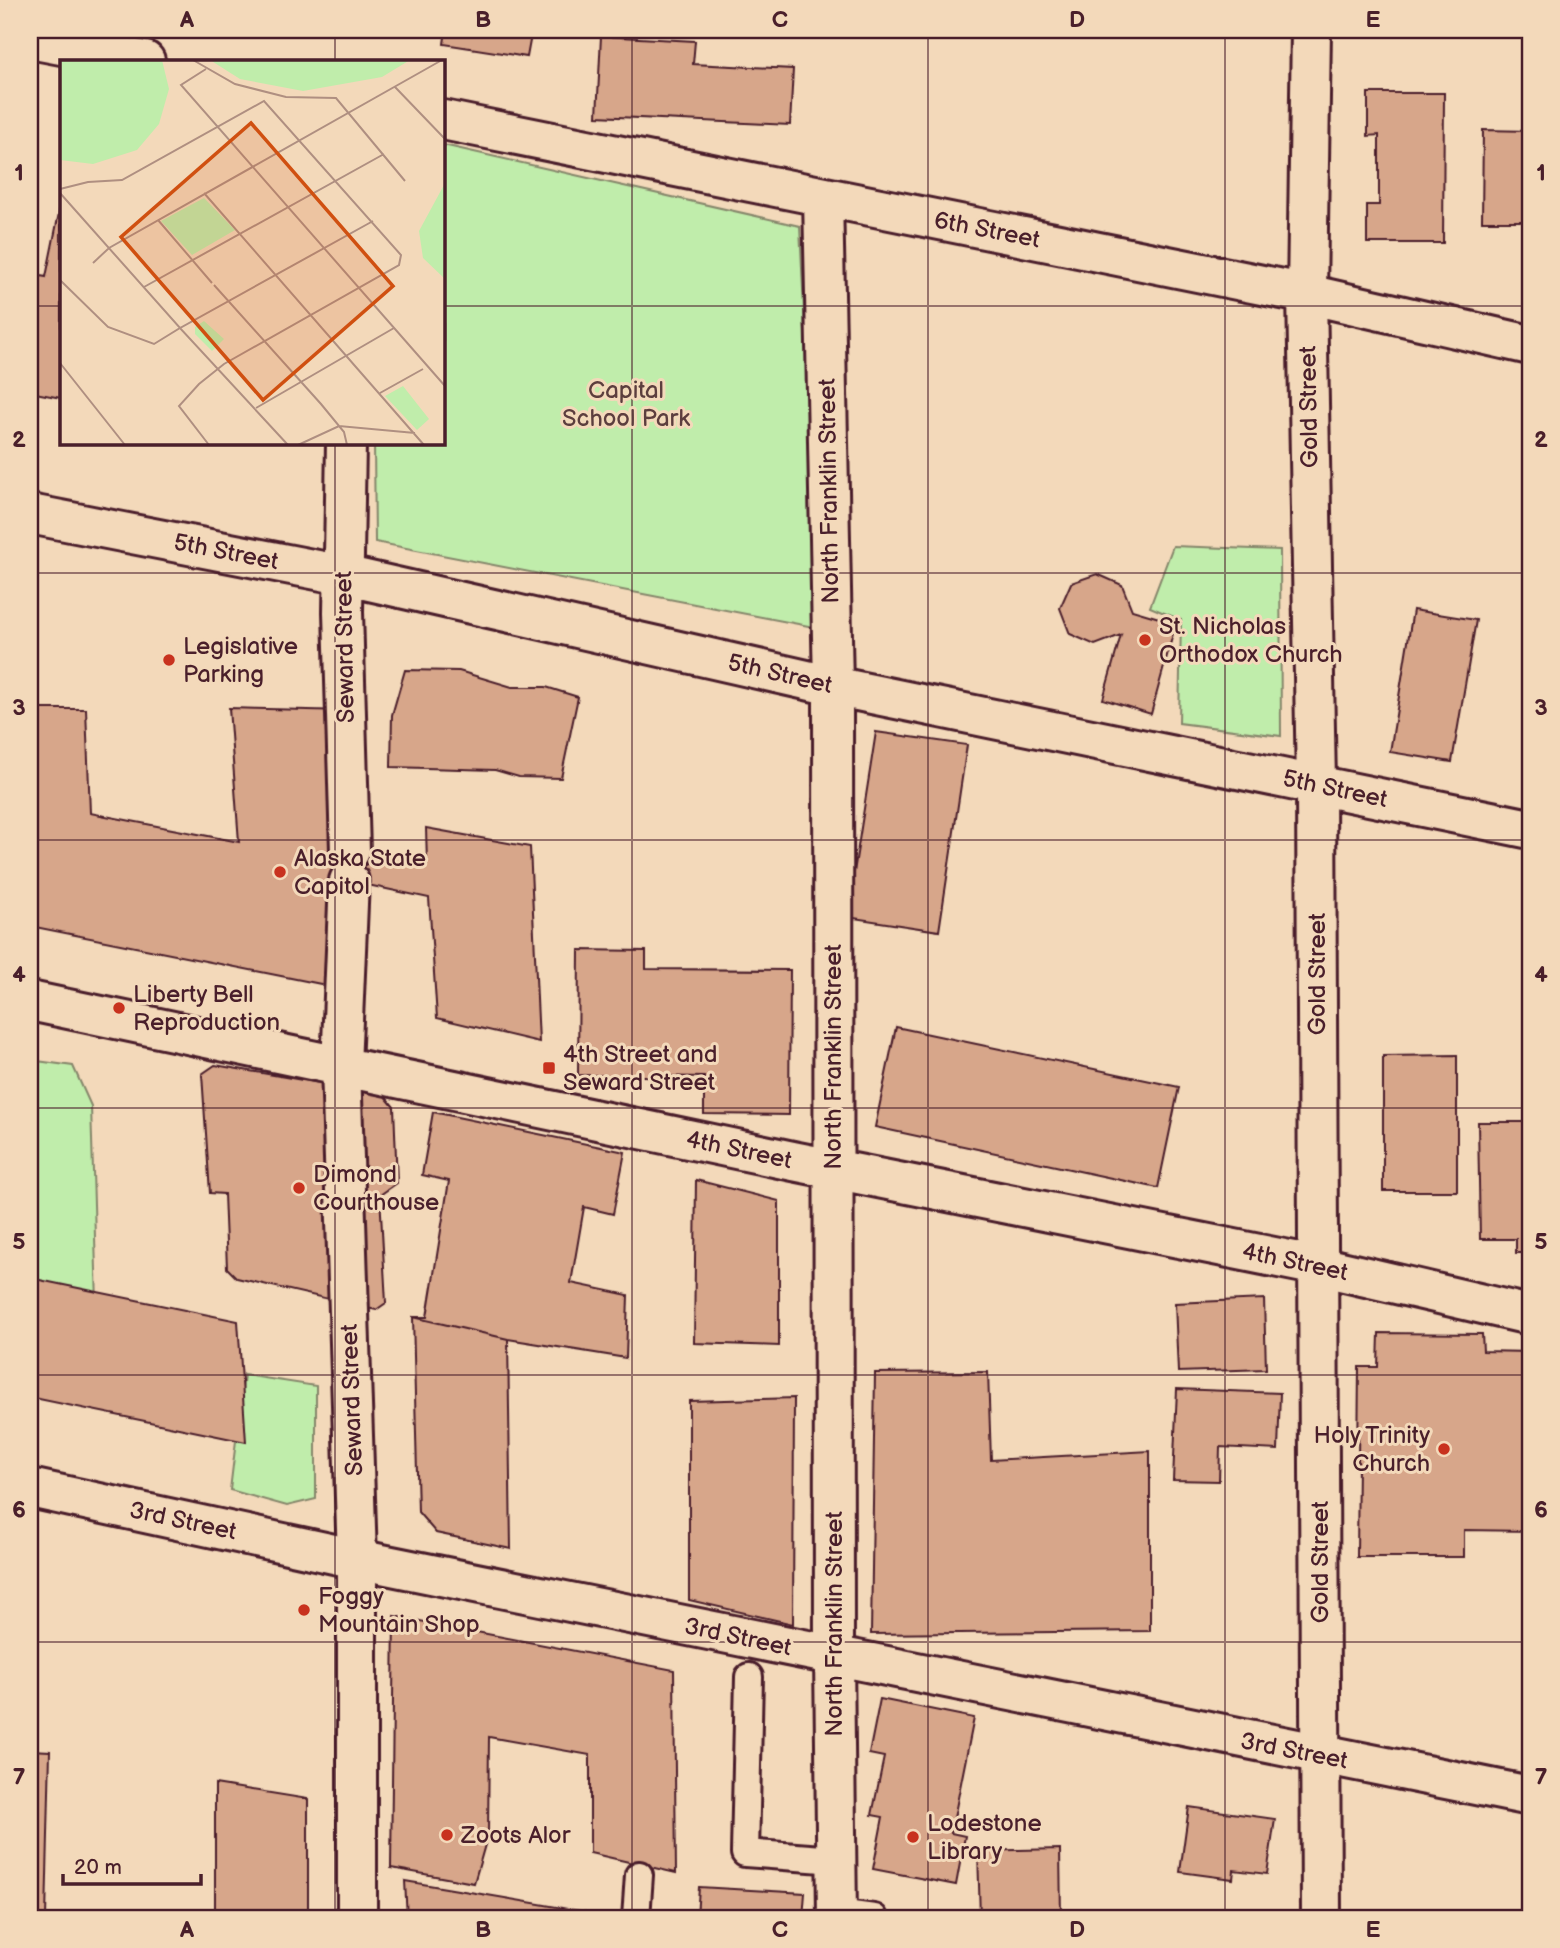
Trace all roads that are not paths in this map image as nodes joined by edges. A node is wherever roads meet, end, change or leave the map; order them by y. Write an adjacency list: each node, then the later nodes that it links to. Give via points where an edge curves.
1 (1311, 30): 6 (street, Gold Street)
2 (30, 39): 3 (street)
3 (140, 60)
4 (444, 120): 5 (street, 6th Street)
5 (823, 197): 6 (street, 6th Street); 11 (street, North Franklin Street)
6 (1307, 293): 7 (street, 6th Street); 12 (street, Gold Street)
7 (1530, 345)
8 (346, 444): 10 (street, Seward Street)
9 (30, 514): 10 (street, 5th Street)
10 (343, 575): 11 (street, 5th Street); 15 (street, Seward Street, via 349,866)
11 (833, 686): 12 (street, 5th Street); 16 (street, North Franklin Street)
12 (1316, 785): 13 (street, 5th Street); 17 (street, Gold Street)
13 (1530, 829)
14 (30, 1001): 15 (street, 4th Street)
15 (341, 1066): 16 (street, 4th Street); 20 (street, Seward Street)
16 (833, 1169): 17 (street, 4th Street); 21 (street, North Franklin Street)
17 (1319, 1266): 18 (street, 4th Street); 23 (street, Gold Street)
18 (1530, 1315)
19 (30, 1488): 20 (street, 3rd Street)
20 (357, 1559): 21 (street, 3rd Street); 28 (street, Seward Street)
21 (834, 1657): 23 (street, 3rd Street); 25 (street, North Franklin Street)
22 (749, 1676): 25 (lane, via 745,1853)
23 (1321, 1756): 24 (street, 3rd Street); 31 (street, Gold Street)
24 (1530, 1796)
25 (836, 1860): 27 (street, North Franklin Street)
26 (639, 1875): 29 (lane)
27 (837, 1916): 30 (lane)
28 (357, 1918)
29 (636, 1918)
30 (874, 1918)
31 (1321, 1918)

